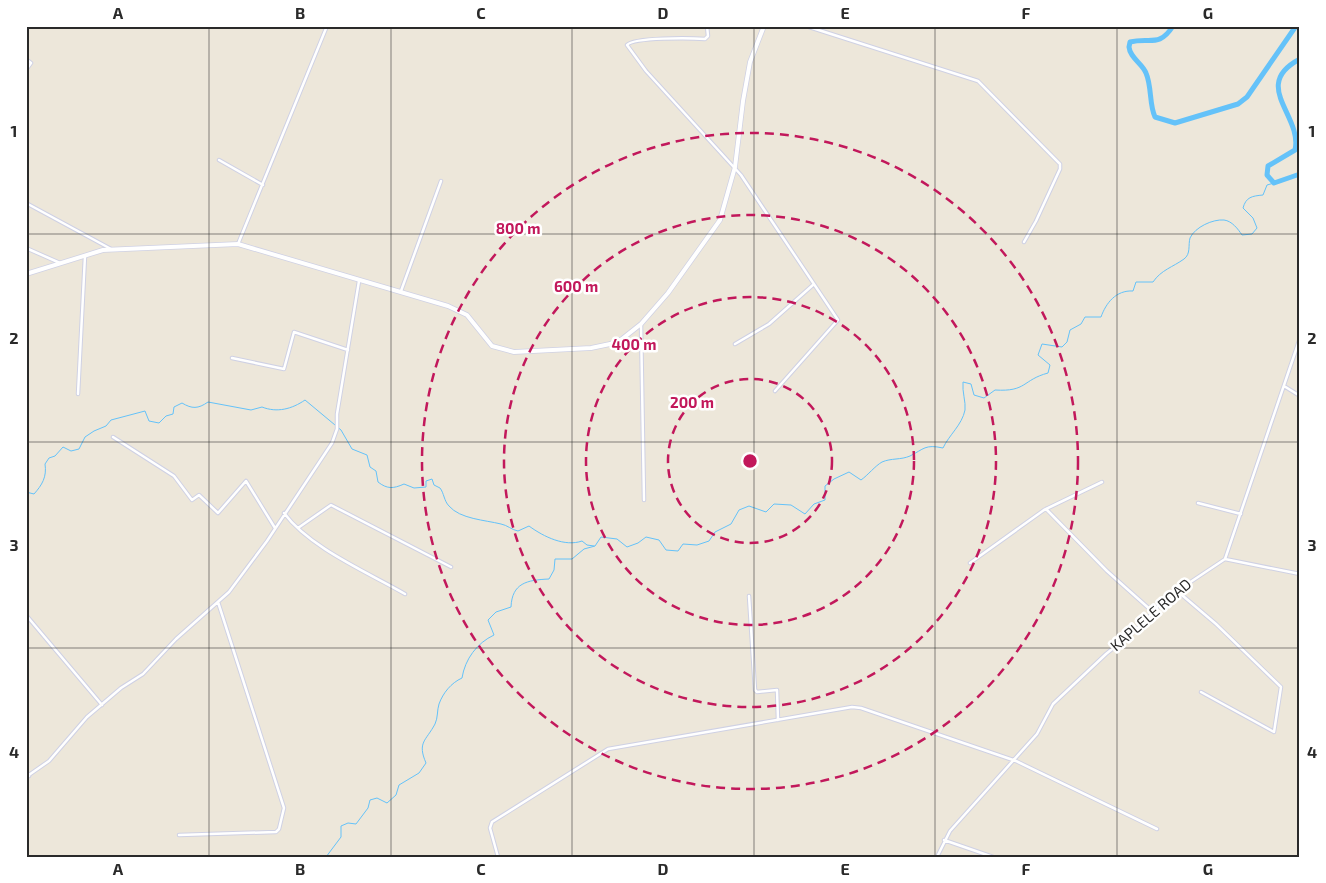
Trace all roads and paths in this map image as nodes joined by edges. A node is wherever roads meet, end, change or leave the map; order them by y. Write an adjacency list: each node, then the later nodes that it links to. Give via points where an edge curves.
1 (328, 26): 10 (street)
2 (708, 26): 8 (street, via 705,39 679,38 627,45 646,71)
3 (764, 26): 8 (street, via 749,68)
4 (806, 26): 12 (street, via 980,83 1060,164 1036,222)
5 (26, 59): 6 (street, via 31,63)
6 (26, 70)
7 (219, 160): 10 (street)
8 (735, 167): 20 (street); 22 (street, via 718,224)
9 (441, 181): 21 (street)
10 (263, 185): 13 (street)
11 (26, 203): 15 (street)
12 (1024, 242)
13 (238, 244): 15 (street); 19 (street)
14 (26, 248): 17 (street)
15 (111, 249): 16 (street)
16 (84, 256): 17 (street); 29 (street)
17 (61, 263): 18 (street)
18 (26, 274)
19 (359, 281): 21 (street); 25 (street)
20 (814, 284): 24 (street, via 769,324); 28 (street, via 839,321)
21 (401, 293): 22 (street, via 457,310 473,321 492,346 514,352 610,344)
22 (641, 324): 33 (street)
23 (1300, 338): 27 (street)
24 (735, 344)
25 (348, 350): 26 (street, via 294,332 283,369); 36 (street, via 336,432 329,448)
26 (232, 358)
27 (1284, 386): 30 (street); 37 (street)
28 (775, 391)
29 (78, 394)
30 (1300, 396)
31 (113, 437): 38 (street, via 174,476 192,500 199,495 218,513 246,481)
32 (1102, 482): 35 (street)
33 (644, 500)
34 (1198, 503): 37 (street)
35 (1046, 509): 41 (street); 48 (street)
36 (284, 513): 38 (street); 39 (street)
37 (1240, 514): 40 (street)
38 (275, 528): 47 (street, via 235,585)
39 (298, 528): 42 (street, via 332,505); 45 (street, via 331,552)
40 (1225, 559): 43 (street); 44 (street, KAPLELE ROAD)
41 (970, 563)
42 (451, 566)
43 (1300, 574)
44 (1176, 590): 48 (street, KAPLELE ROAD); 50 (street, via 1281,687 1274,732)
45 (405, 594)
46 (750, 596): 52 (street, via 755,690 777,690)
47 (218, 602): 51 (street, via 143,674); 57 (street, via 284,808 278,832)
48 (1153, 612): 53 (street, KAPLELE ROAD, via 1053,704 1037,734)
49 (26, 614): 51 (street)
50 (1201, 692)
51 (102, 705): 55 (street, via 74,729 50,761)
52 (778, 720): 53 (street, via 858,707); 59 (street, via 605,750 492,822 490,828)
53 (1016, 760): 56 (street); 58 (street, KAPLELE ROAD)
54 (26, 771): 55 (street)
55 (28, 777)
56 (1157, 829)
57 (179, 835)
58 (944, 840): 60 (street, KAPLELE ROAD); 61 (street)
59 (498, 857)
60 (937, 857)
61 (993, 857)

